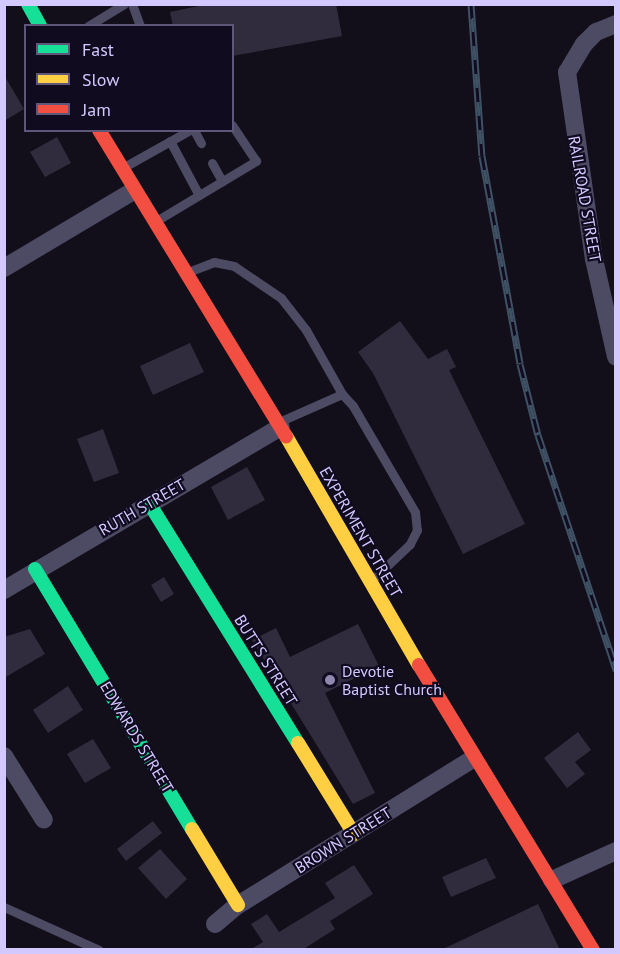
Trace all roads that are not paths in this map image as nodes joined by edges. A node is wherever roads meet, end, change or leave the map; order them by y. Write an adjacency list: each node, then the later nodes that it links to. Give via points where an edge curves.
1 (28, 4): 4 (main road)
2 (124, 4): 5 (lane)
3 (132, 4): 6 (lane)
4 (39, 24)
5 (91, 24)
6 (139, 24)
7 (615, 24): 22 (street, RAILROAD STREET, via 596,32 567,72 594,259)
8 (234, 128): 16 (lane, via 256,161)
9 (100, 132): 15 (main road, EXPERIMENT STREET)
10 (188, 132): 12 (lane)
11 (193, 132): 13 (lane)
12 (170, 141): 15 (lane); 18 (lane)
13 (201, 143)
14 (212, 163): 16 (lane)
15 (121, 168): 17 (main road, EXPERIMENT STREET)
16 (222, 181): 18 (lane)
17 (133, 191): 19 (main road, EXPERIMENT STREET); 20 (street)
18 (199, 195): 19 (lane)
19 (154, 223): 21 (main road, EXPERIMENT STREET)
20 (4, 267)
21 (185, 273): 23 (lane, via 214,262 234,266 281,298 306,330); 24 (main road, EXPERIMENT STREET)
22 (615, 357)
23 (342, 394): 24 (lane); 27 (lane, via 353,406 415,512 417,530 410,544)
24 (279, 424): 25 (street, RUTH STREET); 27 (main road, EXPERIMENT STREET)
25 (149, 503): 26 (street, RUTH STREET); 32 (main road, BUTTS STREET)
26 (35, 569): 28 (street, RUTH STREET); 35 (main road, EDWARDS STREET)
27 (371, 582): 30 (main road, EXPERIMENT STREET)
28 (4, 590)
29 (4, 756): 31 (street)
30 (473, 759): 32 (street, BROWN STREET); 34 (main road, EXPERIMENT STREET)
31 (44, 820)
32 (354, 834): 35 (street, BROWN STREET)
33 (615, 851): 34 (street)
34 (552, 880): 39 (main road, EXPERIMENT STREET)
35 (238, 905): 37 (street, BROWN STREET)
36 (4, 907): 38 (lane)
37 (215, 924)
38 (99, 950)
39 (593, 950)

